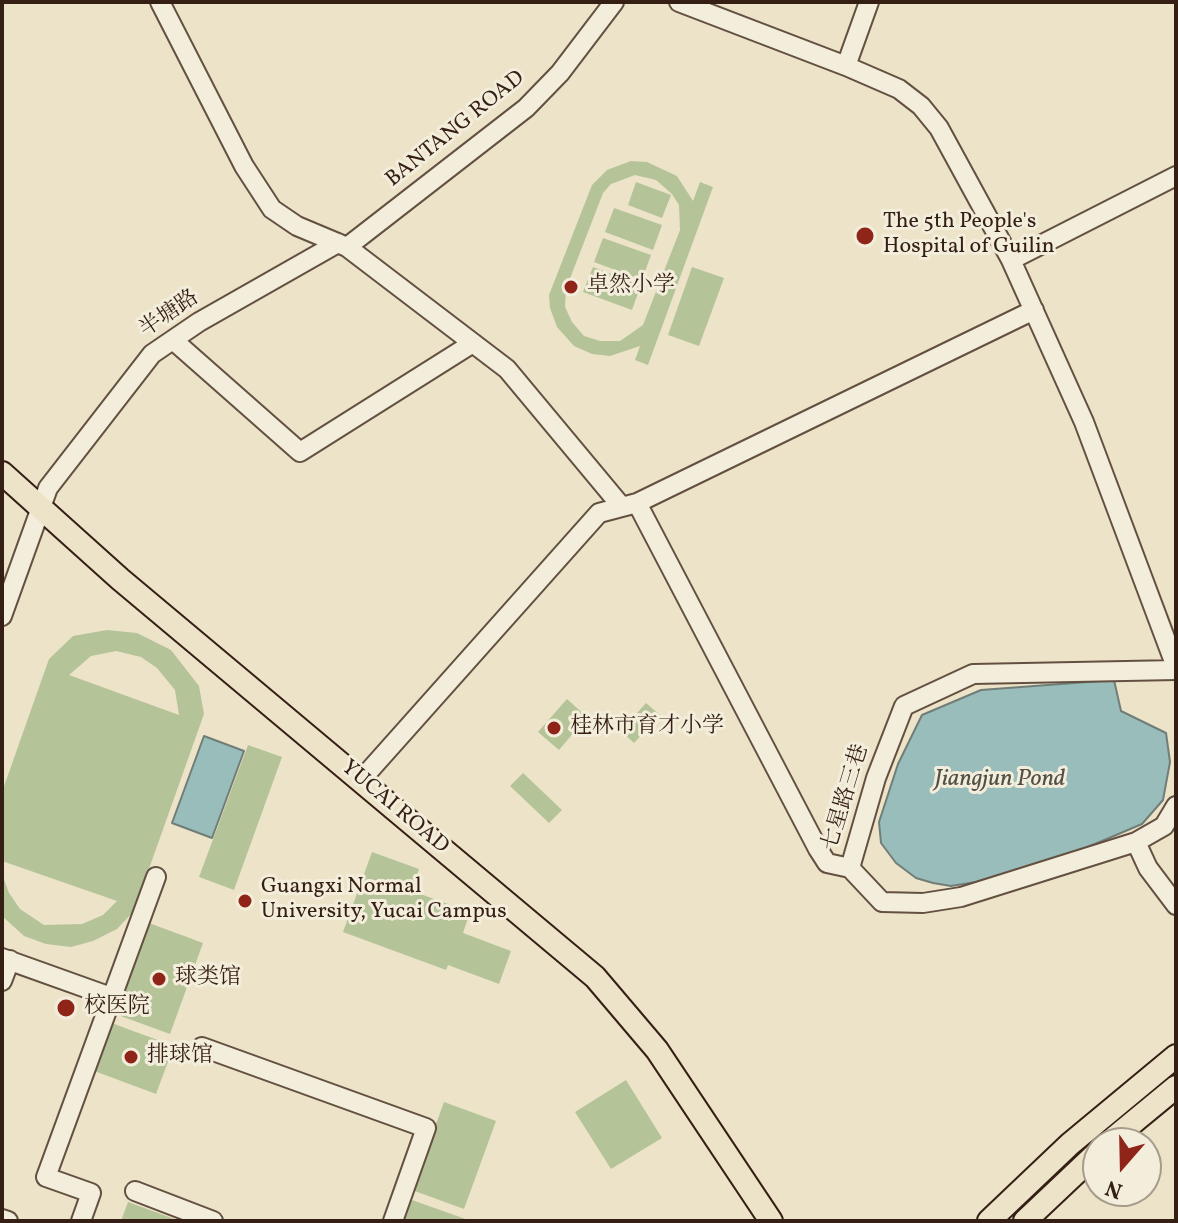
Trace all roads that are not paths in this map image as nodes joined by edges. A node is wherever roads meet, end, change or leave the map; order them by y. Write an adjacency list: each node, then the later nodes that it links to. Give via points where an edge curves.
1 (160, 2): 7 (street, via 244,166 272,209)
2 (614, 2): 7 (street, BANTANG ROAD, via 526,108)
3 (679, 2): 5 (street)
4 (869, 2): 5 (street)
5 (846, 66): 8 (street, via 899,89 921,106 939,128)
6 (1176, 176): 8 (street)
7 (343, 245): 10 (street, 半塘路); 11 (street)
8 (1011, 260): 9 (street)
9 (1034, 310): 13 (street); 17 (street, via 1084,422)
10 (173, 340): 11 (street, via 300,452); 14 (street, 半塘路, via 152,354 48,488)
11 (473, 343): 13 (street, via 507,369)
12 (2, 473): 14 (main road, YUCAI ROAD)
13 (630, 505): 18 (street, via 599,513); 21 (street, via 818,849 827,863)
14 (41, 509): 15 (street, 半塘路); 18 (main road, YUCAI ROAD)
15 (8, 578): 16 (street, 半塘路)
16 (2, 616)
17 (1176, 668): 21 (street, 七星路三巷, via 973,674 904,706)
18 (361, 780): 38 (main road, YUCAI ROAD, via 560,946 616,1000 657,1050)
19 (1176, 806): 20 (street, 七星路三巷, via 1164,826)
20 (1136, 842): 21 (street, 七星路三巷, via 961,897 923,903 882,902); 23 (street)
21 (850, 868)
22 (156, 877): 26 (street)
23 (1176, 905)
24 (6, 959): 25 (street); 26 (street)
25 (2, 981)
26 (111, 997): 35 (street, via 46,1177 91,1193)
27 (202, 1047): 37 (street, via 426,1128)
28 (1176, 1056): 39 (main road, via 1070,1144)
29 (1176, 1087): 30 (main road)
30 (1127, 1127)
31 (1082, 1167): 40 (main road)
32 (135, 1191): 36 (street)
33 (2, 1219): 34 (street)
34 (8, 1221)
35 (81, 1221)
36 (213, 1221)
37 (393, 1221)
38 (771, 1221)
39 (989, 1221)
40 (1025, 1221)

